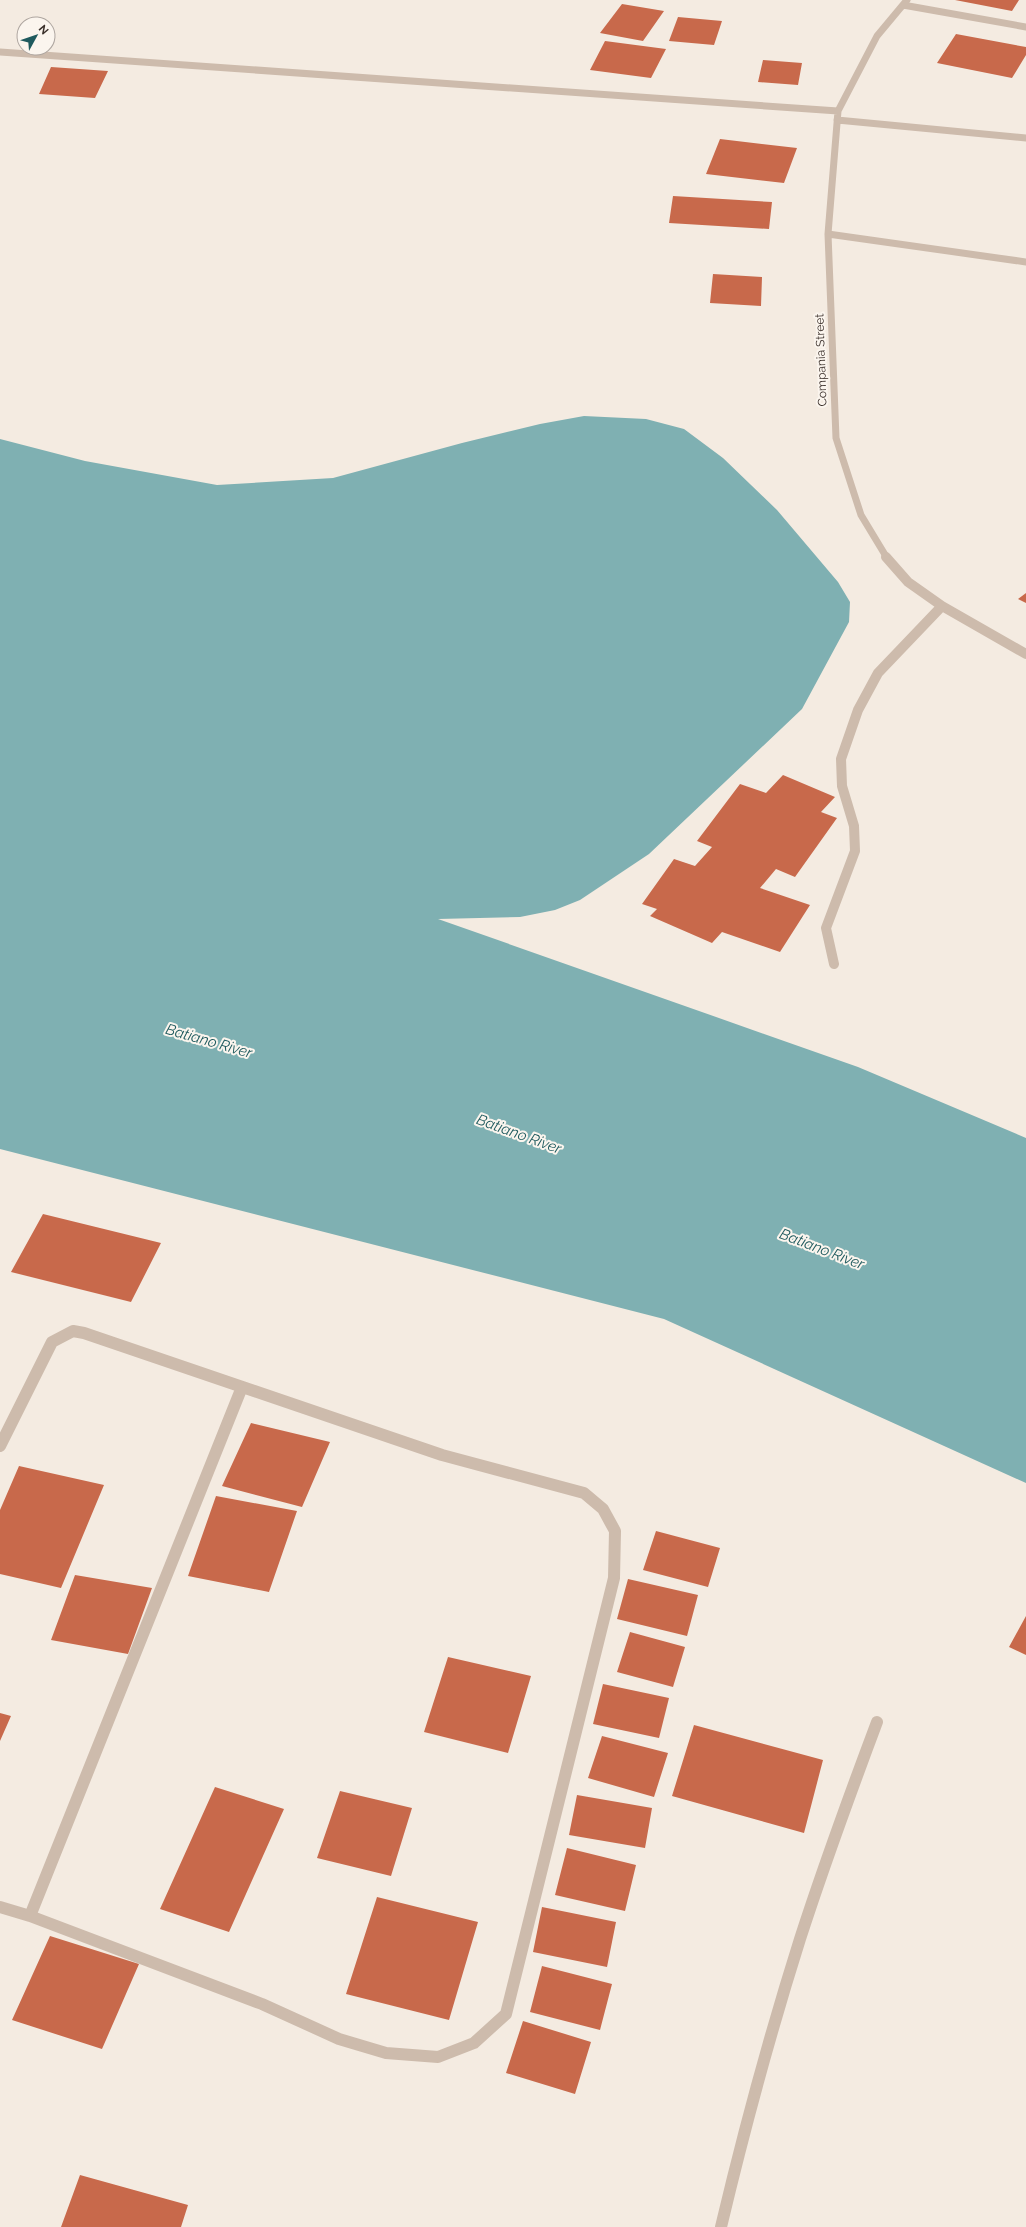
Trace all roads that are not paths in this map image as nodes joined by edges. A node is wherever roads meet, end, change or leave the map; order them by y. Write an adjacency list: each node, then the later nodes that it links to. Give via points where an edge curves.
1 (905, 2): 2 (street); 4 (street, Compania Street, via 877,36)
2 (1026, 27)
3 (0, 52): 4 (street)
4 (838, 111): 5 (street, Compania Street)
5 (837, 120): 6 (street); 7 (street, Compania Street)
6 (1026, 138)
7 (828, 234): 8 (street); 9 (street, Compania Street, via 836,438 861,515 886,557 908,582)
8 (1026, 262)
9 (942, 606): 10 (street, Compania Street); 11 (street, via 878,673 858,710 841,759 842,786 854,826 855,851 826,928)
10 (1026, 654)
11 (834, 964)
12 (242, 1387): 13 (street, via 84,1332 73,1331 52,1342); 16 (street); 16 (street, via 442,1455 584,1493 603,1509 615,1531 614,1578 506,2014 474,2044 438,2057 386,2053 339,2039 262,2004)
13 (0, 1446)
14 (877, 1722): 17 (street, via 798,1946)
15 (0, 1907): 16 (street)
16 (30, 1916)
17 (721, 2227)

